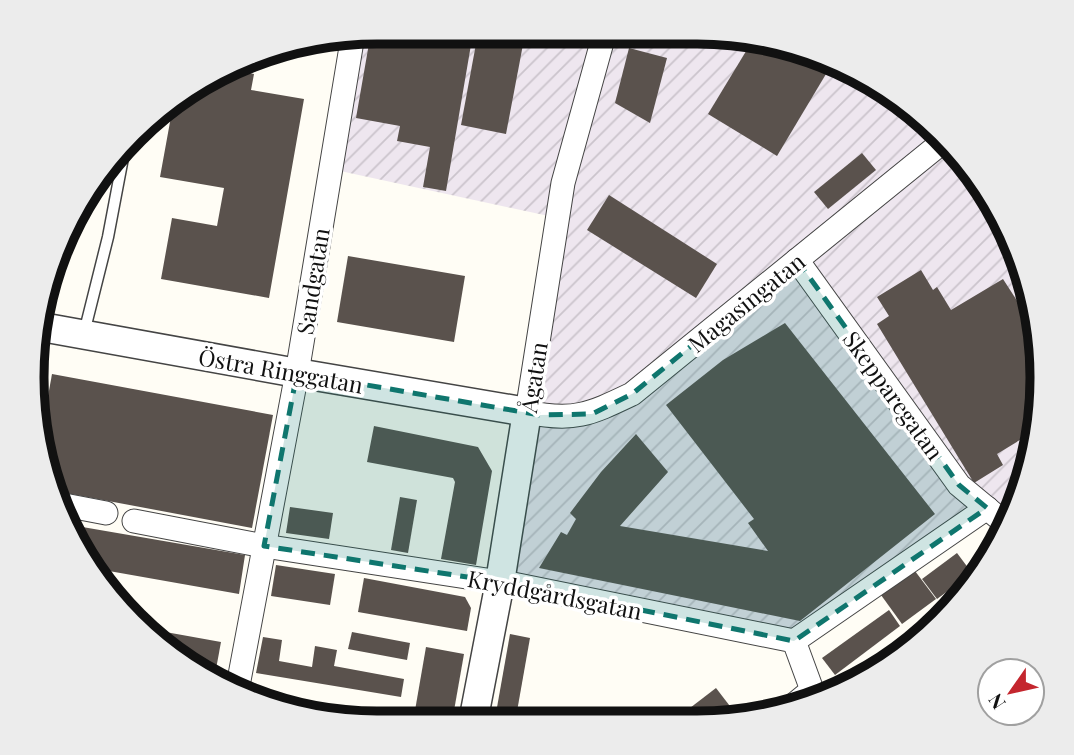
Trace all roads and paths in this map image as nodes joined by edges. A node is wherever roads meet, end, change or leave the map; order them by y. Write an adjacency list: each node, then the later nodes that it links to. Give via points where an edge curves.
1 (602, 44): 9 (street, Ågatan, via 563,183)
2 (351, 45): 8 (street, Sandgatan)
3 (937, 147): 5 (street, Magasingatan)
4 (122, 163): 7 (lane)
5 (797, 260): 9 (street, Magasingatan, via 632,394 592,414 564,418); 12 (street, Skepparegatan, via 959,485)
6 (48, 328): 7 (street, Östra Ringgatan)
7 (84, 333): 8 (street, Östra Ringgatan)
8 (297, 373): 9 (street, Östra Ringgatan); 14 (street, Sandgatan)
9 (527, 412): 15 (street, Ågatan)
10 (69, 506): 11 (street)
11 (106, 513)
12 (999, 516): 16 (street)
13 (134, 521): 14 (street, Kryddgårdsgatan)
14 (264, 546): 15 (street, Kryddgårdsgatan); 17 (street, Sandgatan)
15 (500, 582): 16 (street, Kryddgårdsgatan); 19 (street, Ågatan)
16 (794, 641): 18 (street)
17 (239, 681)
18 (803, 694)
19 (475, 711)

